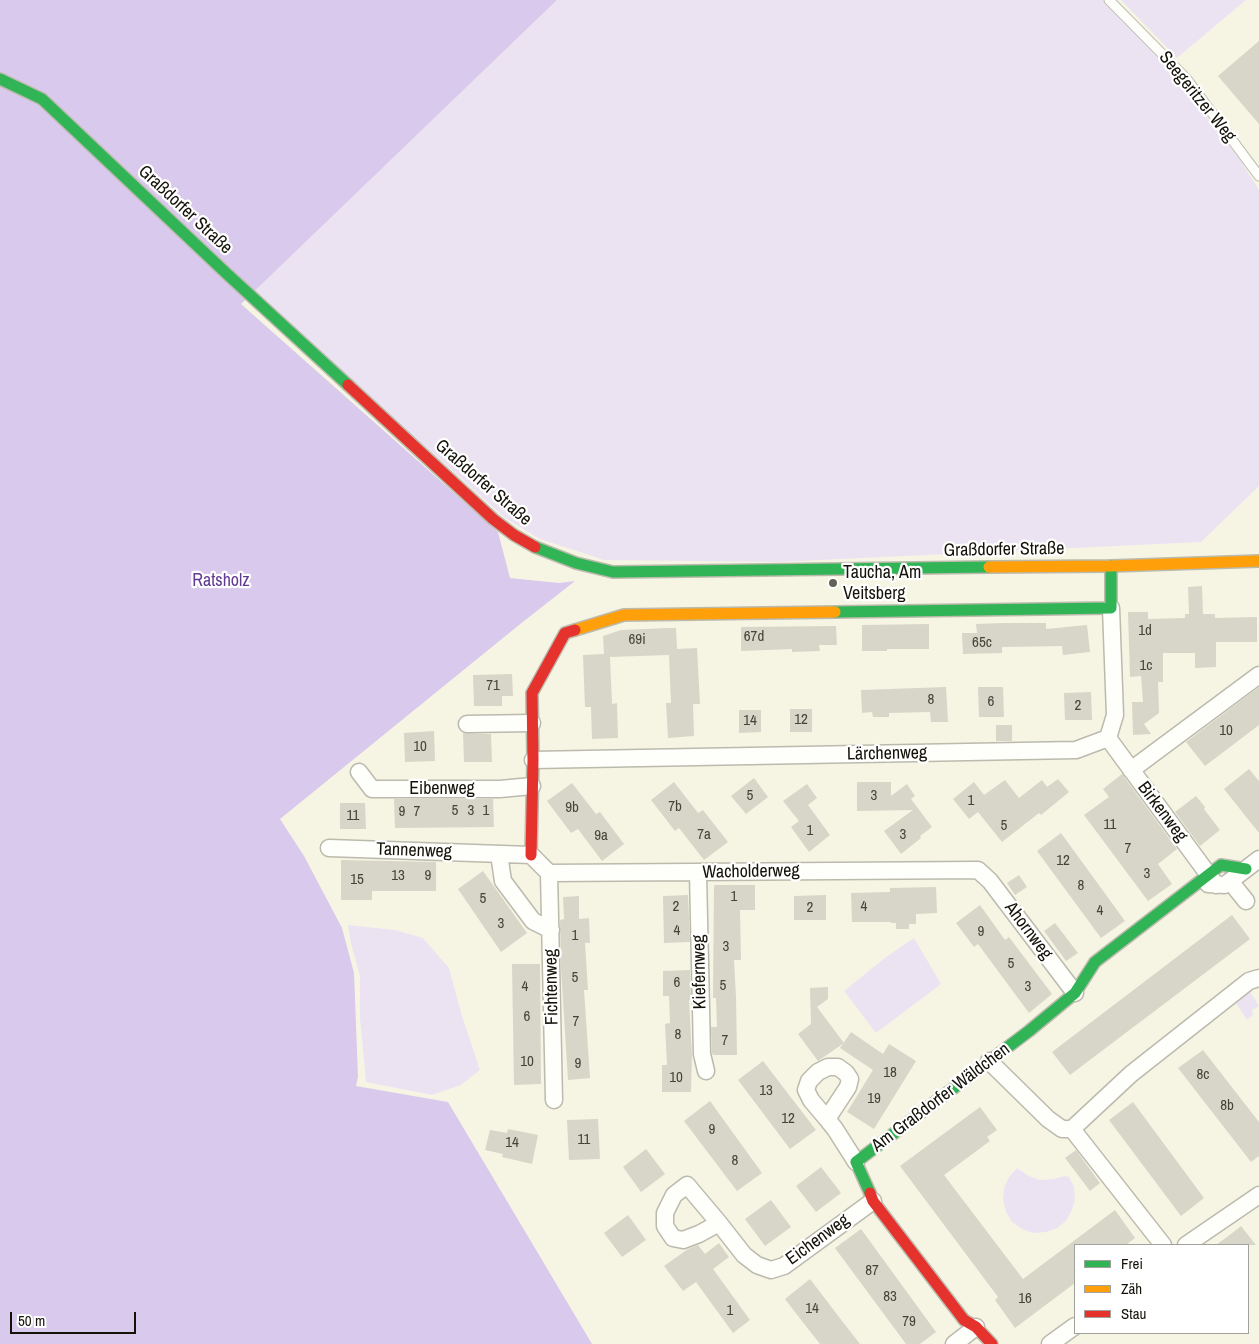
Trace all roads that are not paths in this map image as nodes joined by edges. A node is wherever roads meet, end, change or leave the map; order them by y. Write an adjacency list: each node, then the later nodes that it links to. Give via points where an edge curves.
1 (1109, 0): 3 (lane, Seegeritzer Weg, via 1186,78)
2 (0, 79): 5 (street, Graßdorfer Straße, via 42,99 493,519 536,548 613,572)
3 (1259, 176)
4 (1259, 561): 5 (street, Graßdorfer Straße)
5 (1111, 566): 6 (street)
6 (1111, 608): 8 (street, via 624,615 565,633 532,693); 10 (street, via 1115,715)
7 (1259, 675): 12 (street)
8 (532, 723): 9 (street); 11 (street)
9 (467, 724)
10 (1108, 738): 11 (street, Lärchenweg, via 1076,750); 12 (street, Birkenweg)
11 (533, 760): 14 (street)
12 (1131, 770): 23 (street, Birkenweg)
13 (359, 772): 14 (street, Eibenweg, via 372,788 500,790)
14 (532, 786): 17 (street)
15 (329, 848): 16 (street, Tannenweg)
16 (499, 854): 17 (street, Tannenweg); 25 (street, via 504,881 532,921)
17 (531, 855): 21 (street)
18 (1259, 859): 19 (street, Am Graßdorfer Wäldchen)
19 (1246, 869): 23 (street, Am Graßdorfer Wäldchen); 23 (street, Am Graßdorfer Wäldchen, via 1222,865)
20 (978, 870): 22 (street, Wacholderweg); 27 (street, Ahornweg, via 990,881)
21 (549, 873): 22 (street, Wacholderweg); 25 (street, Fichtenweg)
22 (698, 873): 29 (street, Kiefernweg, via 702,1054)
23 (1213, 881): 24 (street, Birkenweg); 27 (street, Am Graßdorfer Wäldchen, via 1140,926 1095,962)
24 (1246, 901)
25 (551, 930): 30 (street, Fichtenweg)
26 (1259, 978): 32 (street, via 1249,981 1131,1074)
27 (1075, 993): 28 (street, Am Graßdorfer Wäldchen)
28 (989, 1061): 32 (street, via 1048,1119 1062,1129); 33 (street, Am Graßdorfer Wäldchen)
29 (706, 1072)
30 (554, 1100)
31 (827, 1119): 33 (street)
32 (1072, 1129): 37 (street)
33 (856, 1162): 35 (street, Am Graßdorfer Wäldchen)
34 (1259, 1195): 38 (street)
35 (873, 1201): 36 (street, Eichenweg, via 784,1266 771,1270 744,1255); 39 (street, Am Graßdorfer Wäldchen, via 964,1320)
36 (719, 1223)
37 (1162, 1244)
38 (1187, 1244)
39 (976, 1327): 41 (street); 42 (street, Am Graßdorfer Wäldchen)
40 (1074, 1327): 43 (street)
41 (954, 1344)
42 (992, 1344)
43 (1050, 1344)

